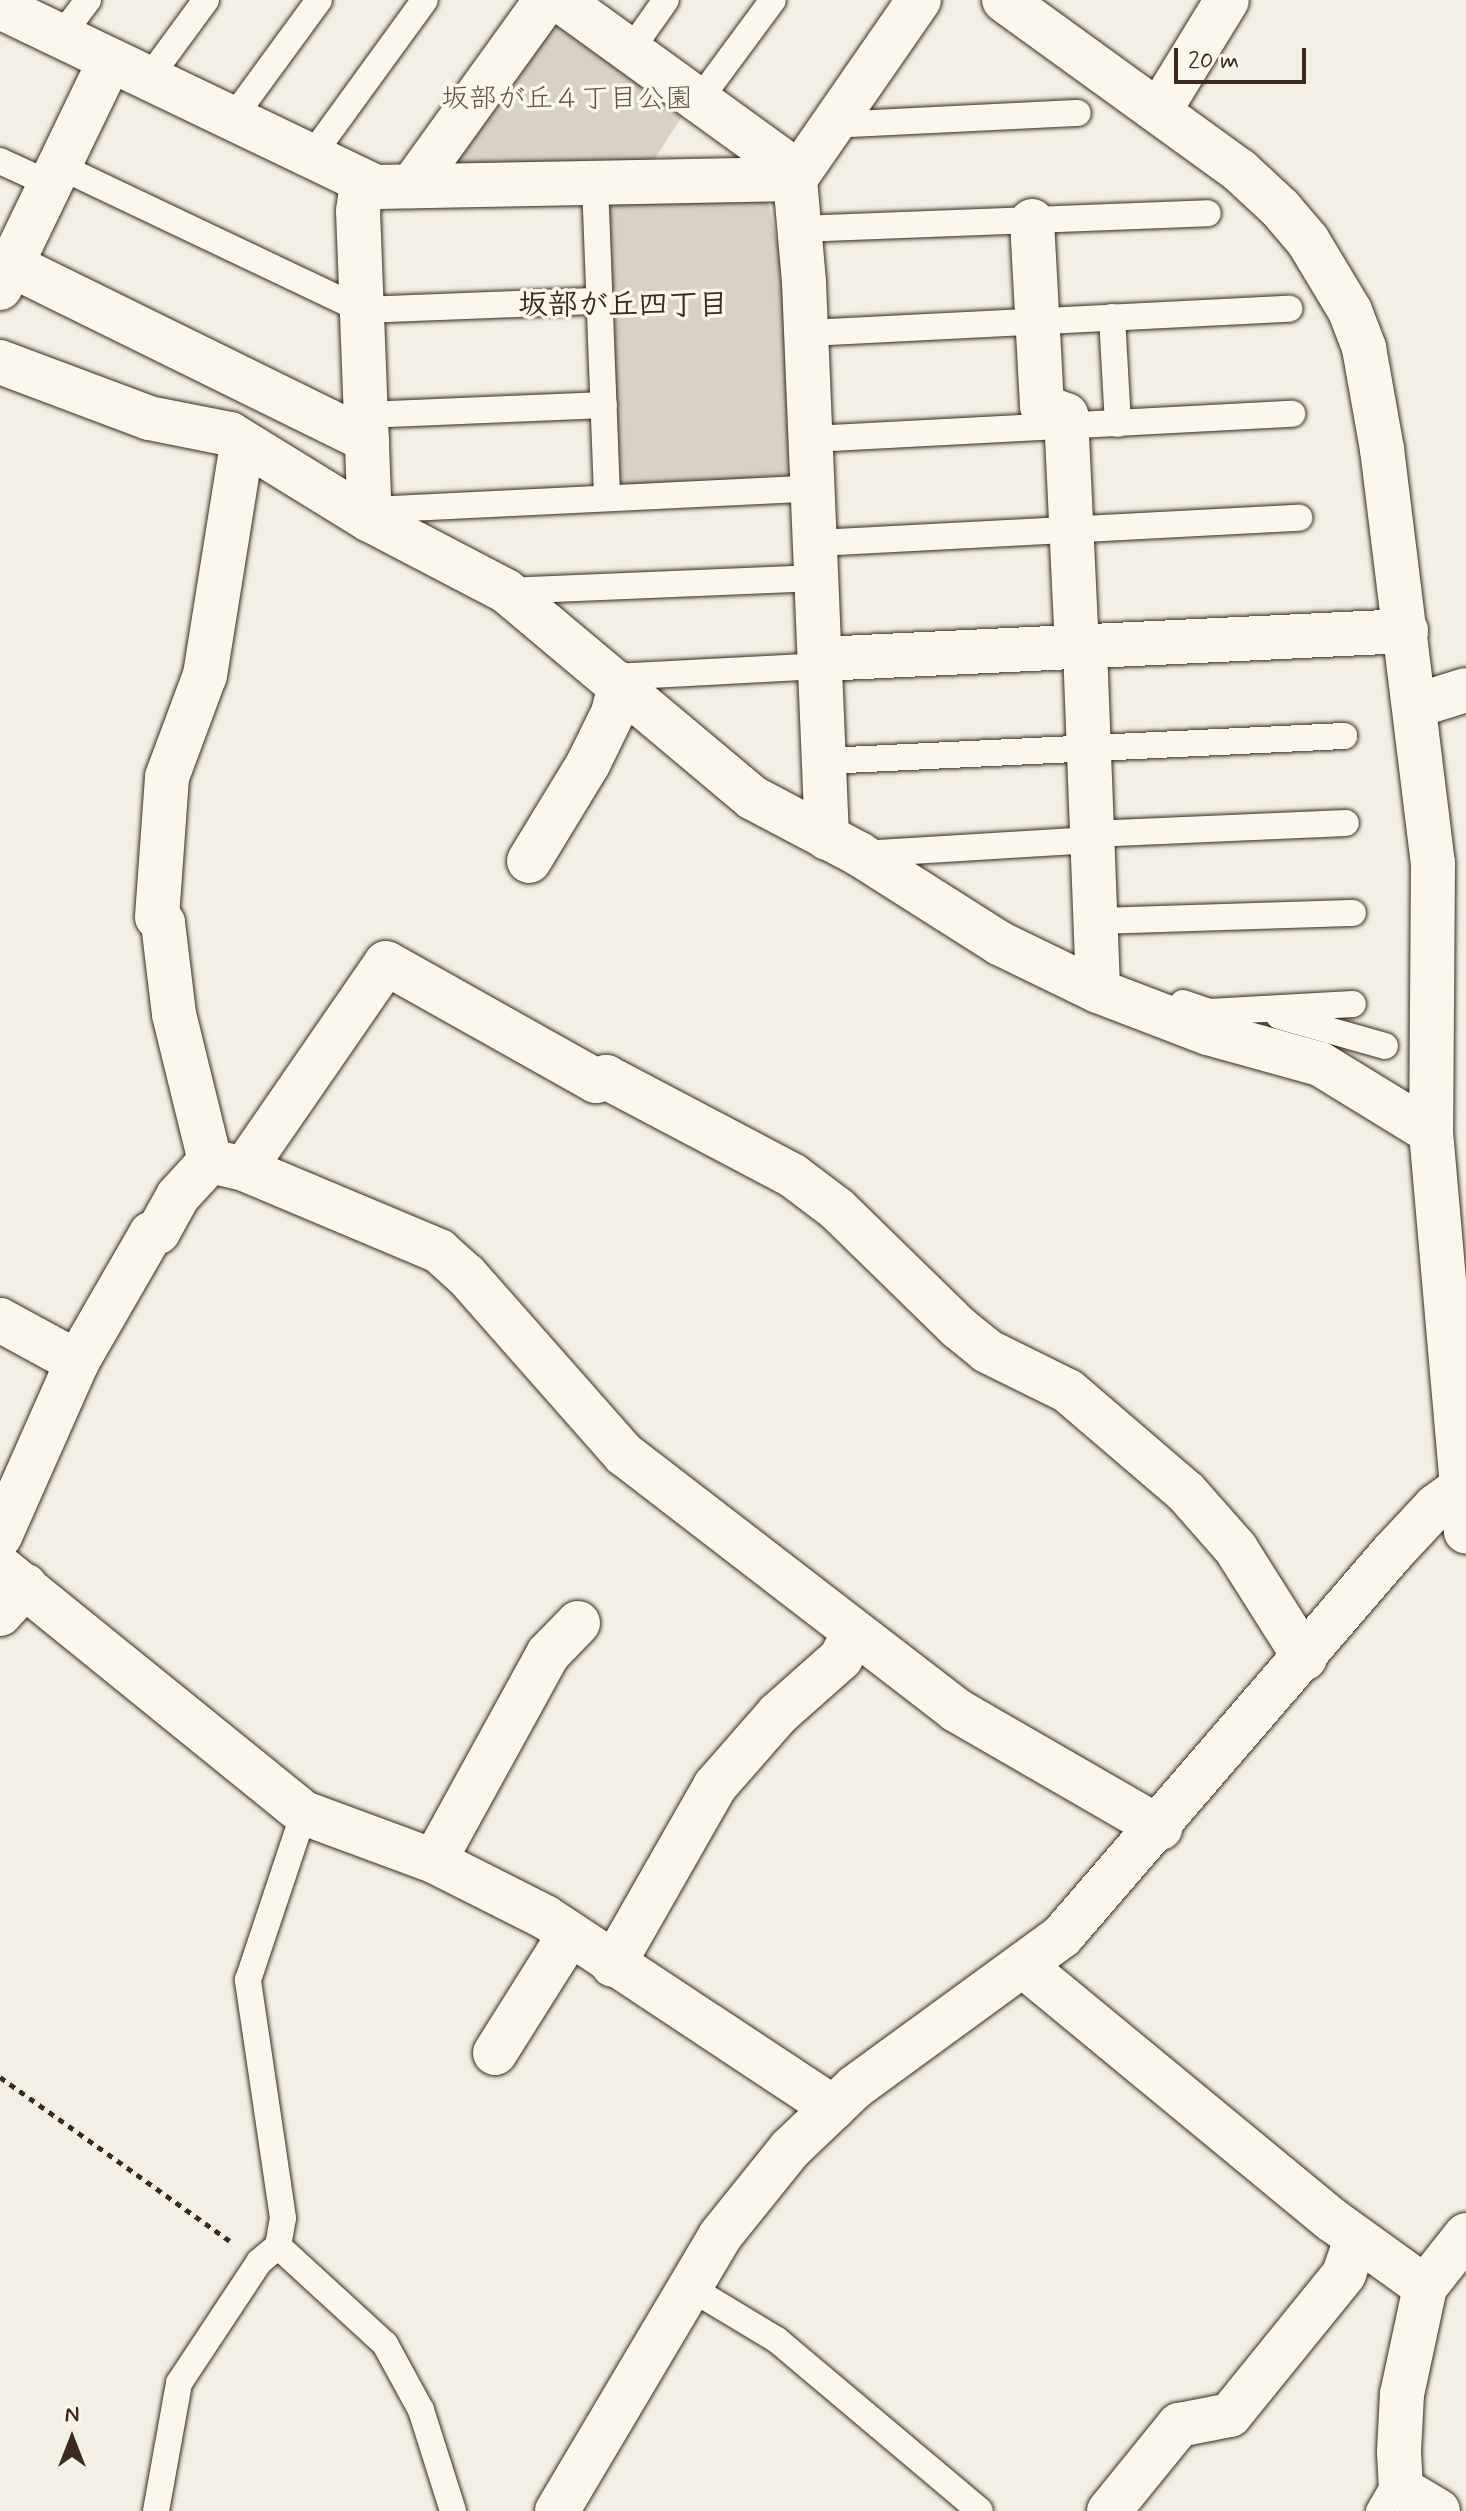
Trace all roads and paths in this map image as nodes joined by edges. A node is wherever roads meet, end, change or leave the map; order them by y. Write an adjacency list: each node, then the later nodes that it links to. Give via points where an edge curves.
1 (88, 0): 13 (lane)
2 (206, 0): 16 (lane)
3 (319, 0): 20 (lane)
4 (425, 0): 22 (lane)
5 (546, 0): 28 (street)
6 (560, 0): 14 (street)
7 (666, 0): 14 (lane)
8 (773, 0): 17 (lane)
9 (919, 0): 21 (street)
10 (1004, 0): 18 (street)
11 (1227, 0): 18 (street)
12 (0, 7): 13 (street)
13 (61, 36): 15 (street)
14 (630, 51): 17 (street)
15 (110, 60): 16 (street); 24 (street)
16 (148, 79): 20 (street)
17 (699, 100): 25 (street)
18 (1159, 111): 54 (street, via 1239,170 1280,208 1308,241 1350,311 1373,390)
19 (1078, 113): 21 (lane)
20 (232, 119): 22 (street)
21 (832, 125): 25 (street)
22 (310, 158): 26 (street)
23 (0, 161): 24 (lane)
24 (54, 175): 32 (street); 35 (lane)
25 (797, 176): 27 (street); 31 (street)
26 (362, 183): 28 (street); 35 (street)
27 (595, 183): 28 (street); 33 (lane)
28 (412, 186)
29 (1208, 213): 30 (lane)
30 (1032, 221): 31 (lane); 37 (street)
31 (799, 229): 38 (street)
32 (4, 275): 44 (street)
33 (600, 301): 35 (lane); 40 (lane)
34 (1289, 309): 36 (lane)
35 (362, 310): 44 (street)
36 (1112, 317): 37 (lane); 42 (lane)
37 (1038, 321): 38 (lane); 43 (street, via 1042,406 1066,415)
38 (807, 333): 45 (street)
39 (0, 362): 46 (street, via 149,418 230,434)
40 (604, 405): 44 (lane); 48 (lane)
41 (1292, 414): 42 (lane)
42 (1118, 424): 43 (lane)
43 (1066, 427): 45 (lane); 51 (street)
44 (366, 428): 49 (street)
45 (811, 439): 47 (street)
46 (242, 443): 49 (street); 75 (street, via 205,675 167,777 157,917 163,923 174,1014)
47 (813, 488): 48 (lane); 52 (street)
48 (607, 498): 49 (lane)
49 (370, 515): 53 (street)
50 (1299, 518): 51 (lane)
51 (1071, 531): 52 (lane); 55 (street)
52 (816, 560): 53 (lane); 56 (street)
53 (506, 591): 57 (street)
54 (1406, 631): 55 (street); 59 (street)
55 (1081, 649): 56 (street); 61 (street)
56 (821, 663): 57 (lane); 62 (street)
57 (616, 681): 65 (street, via 753,798); 66 (street, via 613,713)
58 (1466, 690): 59 (street)
59 (1415, 706): 67 (street)
60 (1344, 736): 61 (lane)
61 (1089, 748): 62 (lane); 64 (street)
62 (825, 761): 65 (street)
63 (1346, 823): 64 (lane)
64 (1092, 837): 65 (lane); 69 (street)
65 (843, 846): 70 (street, via 999,943)
66 (529, 861)
67 (1450, 867): 74 (street)
68 (1353, 913): 69 (lane)
69 (1095, 921): 70 (street)
70 (1098, 981): 72 (lane, via 1209,1012); 74 (street, via 1208,1033 1320,1064)
71 (1353, 1004): 72 (lane)
72 (1257, 1009): 73 (lane)
73 (1385, 1046)
74 (1431, 1132): 78 (street)
75 (227, 1165): 77 (street, via 178,1196); 84 (street, via 439,1251 624,1454); 85 (street, via 386,963 596,1081 606,1077 792,1175 837,1209 978,1343 1068,1391 1186,1492 1236,1549)
76 (0, 1320): 77 (street)
77 (77, 1362): 81 (street)
78 (1463, 1420): 79 (street)
79 (1464, 1486): 80 (street); 85 (street, via 1419,1525)
80 (1466, 1531)
81 (0, 1536)
82 (8, 1589): 86 (street)
83 (578, 1623): 88 (street, via 548,1654)
84 (854, 1633): 87 (street, via 956,1710); 90 (street, via 841,1658 778,1714 715,1786)
85 (1305, 1658): 87 (street)
86 (304, 1813): 88 (street); 97 (lane, via 248,1980 283,2218)
87 (1160, 1828): 91 (street, via 1062,1936)
88 (434, 1861): 89 (street, via 506,1894)
89 (568, 1937): 90 (street); 92 (street)
90 (613, 1965): 94 (street)
91 (1025, 1967): 94 (street); 96 (street)
92 (495, 2053)
93 (0, 2077): 97 (path)
94 (834, 2108): 98 (street, via 790,2149 720,2236)
95 (1466, 2235): 99 (street)
96 (1356, 2239): 99 (street); 105 (street, via 1344,2274 1230,2415 1179,2425)
97 (268, 2254): 101 (lane, via 179,2383); 102 (lane, via 385,2344 421,2410)
98 (689, 2287): 103 (street); 104 (lane, via 777,2340)
99 (1425, 2287): 100 (street, via 1402,2394)
100 (1406, 2504)
101 (156, 2511)
102 (453, 2511)
103 (557, 2511)
104 (980, 2511)
105 (1109, 2511)

